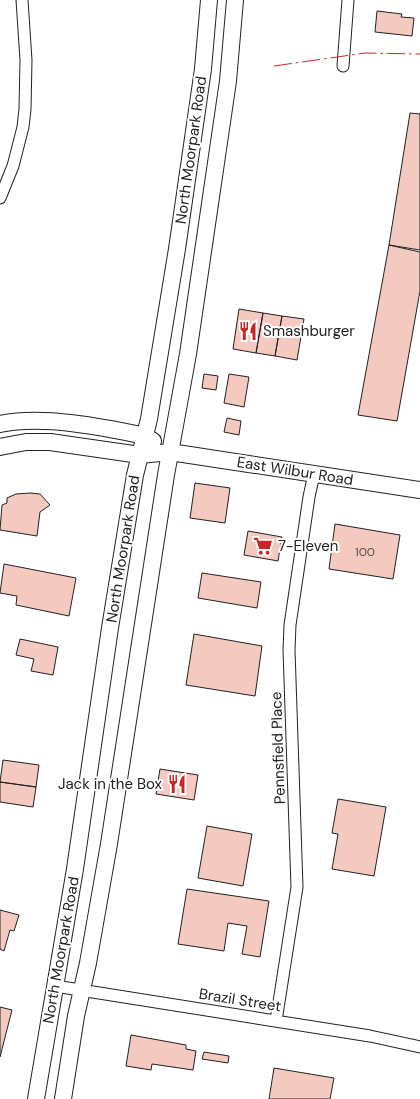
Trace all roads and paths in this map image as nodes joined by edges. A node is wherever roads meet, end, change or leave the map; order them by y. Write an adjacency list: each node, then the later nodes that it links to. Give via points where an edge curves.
1 (22, 0): 6 (street, via 26,60 24,118 13,166)
2 (209, 0): 8 (main road, North Moorpark Road, via 203,69)
3 (235, 0): 10 (main road, North Moorpark Road, via 220,138)
4 (348, 0): 5 (street)
5 (343, 66)
6 (0, 198)
7 (0, 424): 8 (main road, via 44,421)
8 (145, 436): 10 (main road); 11 (main road, North Moorpark Road)
9 (0, 447): 11 (main road, via 50,442)
10 (170, 452): 11 (main road); 12 (main road, East Wilbur Road); 15 (main road, North Moorpark Road, via 109,844)
11 (140, 456): 14 (main road, North Moorpark Road, via 114,600 75,869)
12 (314, 474): 13 (main road, East Wilbur Road); 16 (street, Pennsfield Place, via 290,625 297,887)
13 (420, 490)
14 (54, 986): 15 (street, Brazil Street); 18 (main road, North Moorpark Road)
15 (81, 991): 16 (street, Brazil Street); 19 (main road, North Moorpark Road)
16 (276, 1021): 17 (street, Brazil Street)
17 (420, 1047)
18 (36, 1099)
19 (63, 1099)

